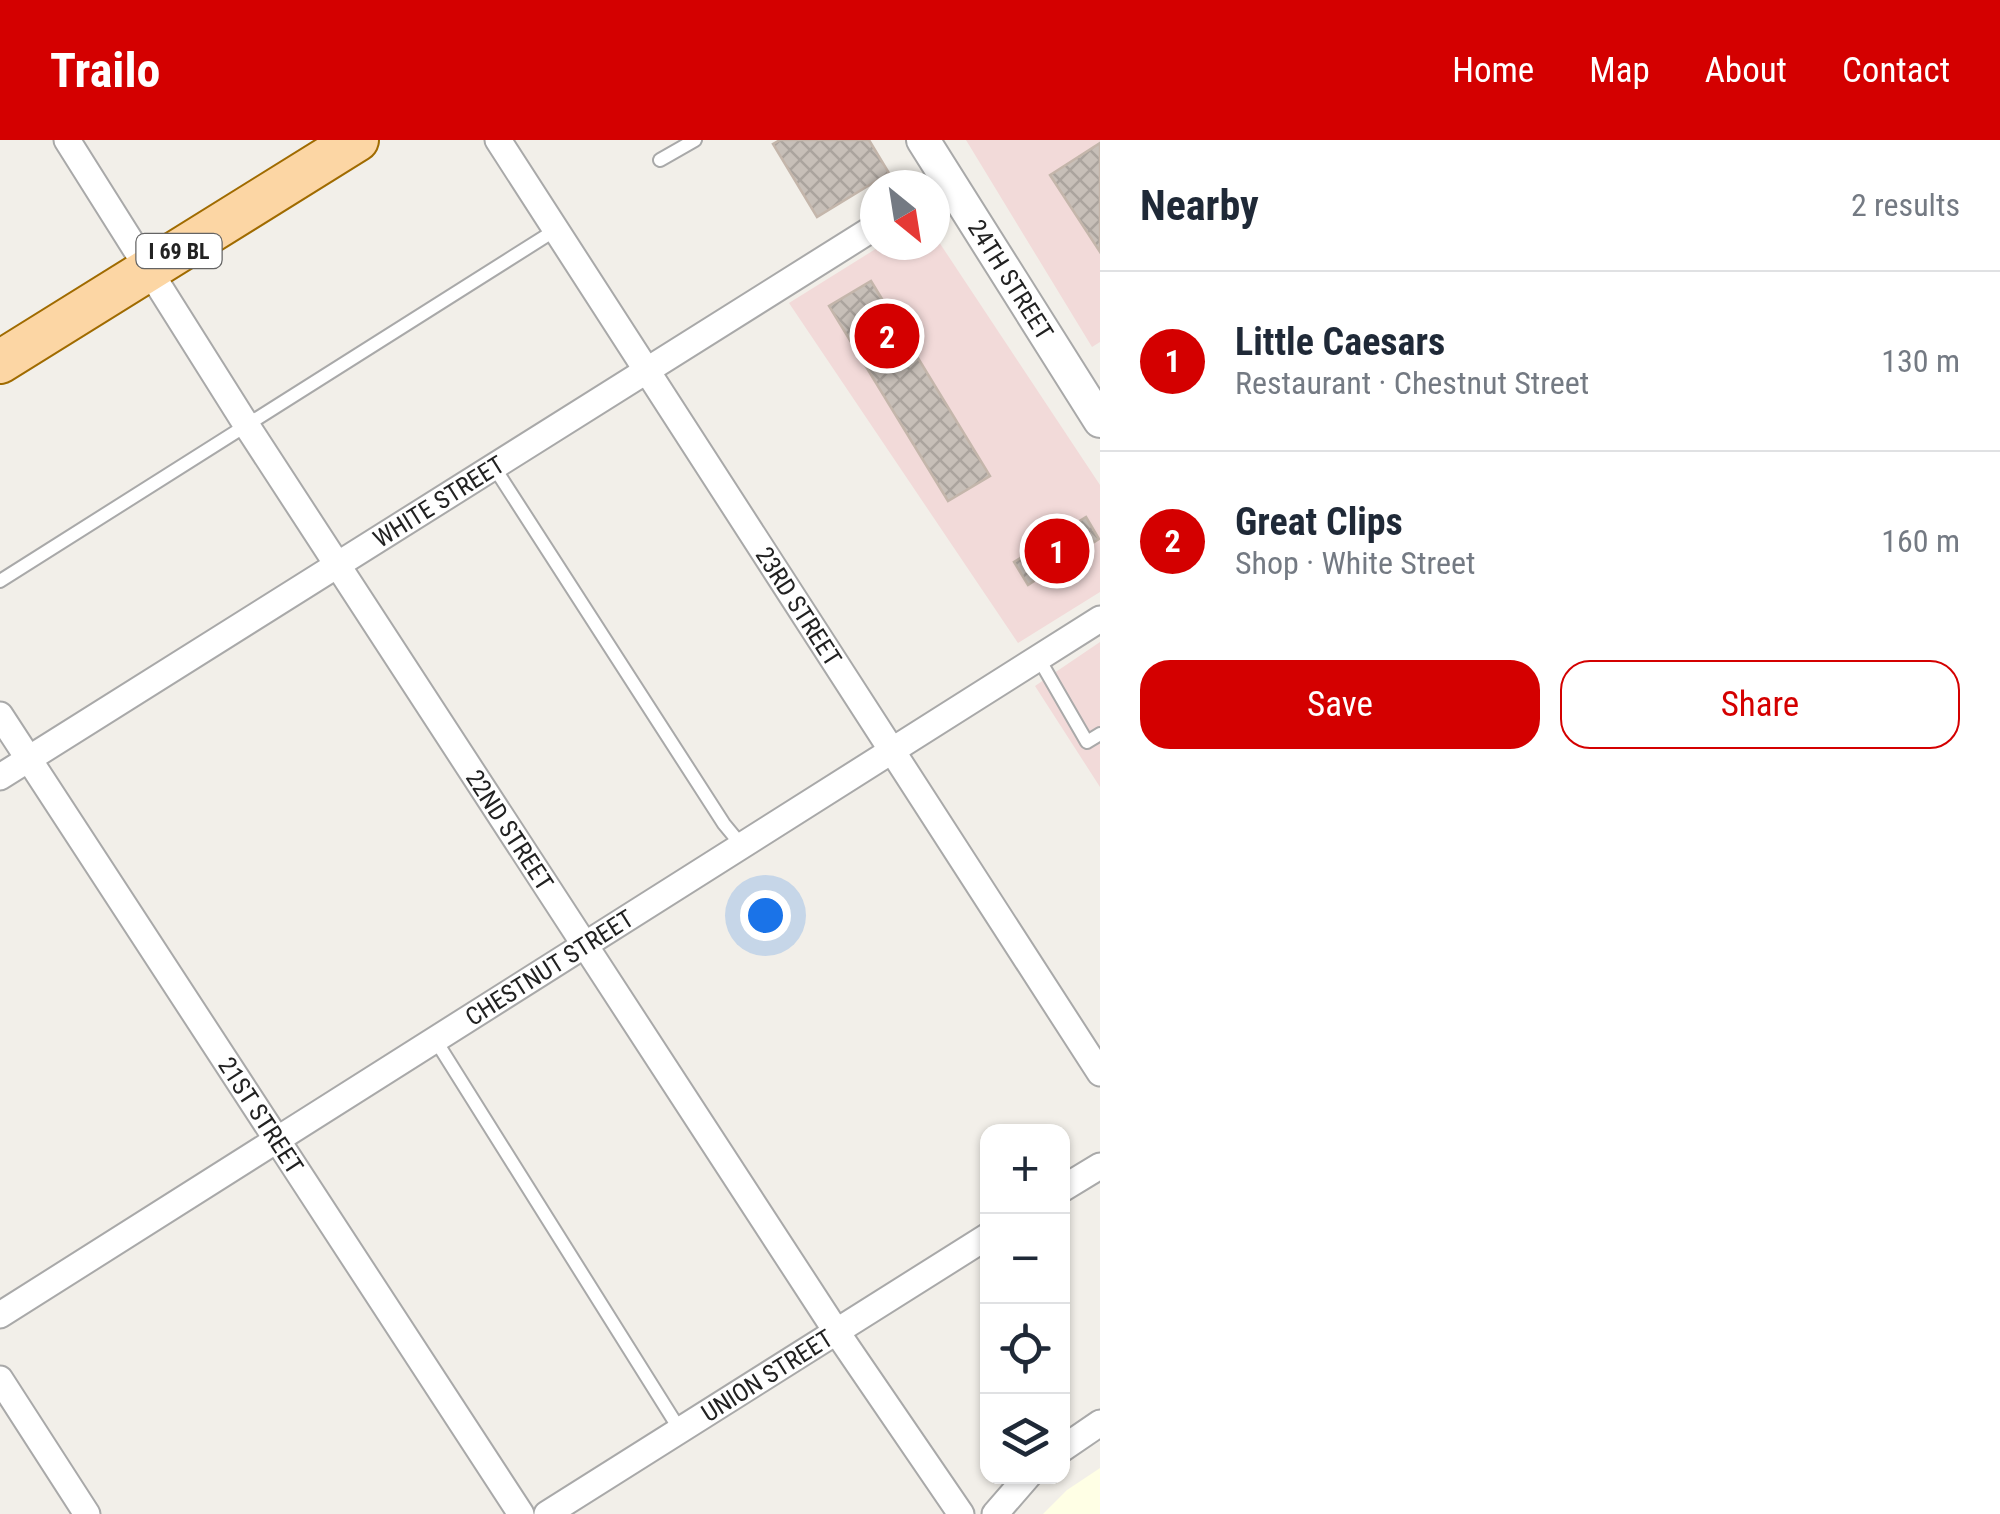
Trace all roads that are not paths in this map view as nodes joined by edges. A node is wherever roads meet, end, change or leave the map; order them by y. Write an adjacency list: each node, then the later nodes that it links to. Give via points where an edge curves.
1 (67, 140): 11 (street, 22ND STREET)
2 (358, 140): 11 (main road, I 69 BL)
3 (498, 140): 9 (street, 23RD STREET)
4 (694, 140): 6 (lane)
5 (924, 140): 7 (street, 24TH STREET)
6 (660, 160)
7 (936, 170)
8 (950, 196): 14 (street, 24TH STREET)
9 (556, 229): 13 (street, 23RD STREET); 16 (lane)
10 (860, 237): 13 (street, WHITE STREET)
11 (148, 270): 12 (main road, I 69 BL); 16 (street, 22ND STREET)
12 (0, 362)
13 (648, 371): 17 (street, WHITE STREET); 24 (street, 23RD STREET)
14 (1090, 382): 15 (street, 24TH STREET)
15 (1100, 421)
16 (246, 426): 18 (street, 22ND STREET); 19 (lane)
17 (494, 466): 18 (street, WHITE STREET); 27 (lane)
18 (338, 564): 25 (street, WHITE STREET); 28 (street, 22ND STREET)
19 (0, 581)
20 (1100, 619): 21 (street, CHESTNUT STREET)
21 (1039, 659): 23 (lane, via 1087,742); 24 (street, CHESTNUT STREET)
22 (0, 715): 25 (street, 21ST STREET)
23 (1100, 734)
24 (893, 752): 27 (street, CHESTNUT STREET); 30 (street, 23RD STREET)
25 (29, 759): 26 (street, WHITE STREET); 31 (street, 21ST STREET)
26 (0, 777)
27 (743, 847): 28 (street, CHESTNUT STREET)
28 (586, 947): 29 (street, CHESTNUT STREET); 36 (street, 22ND STREET)
29 (436, 1040): 31 (street, CHESTNUT STREET); 39 (lane)
30 (1100, 1073)
31 (278, 1140): 35 (street, CHESTNUT STREET); 43 (street, 21ST STREET)
32 (1100, 1166): 33 (street)
33 (1070, 1185)
34 (980, 1241): 36 (street, UNION STREET)
35 (0, 1315)
36 (836, 1331): 39 (street, UNION STREET); 45 (street, 22ND STREET)
37 (0, 1379): 42 (street)
38 (1100, 1423): 40 (street)
39 (680, 1430): 44 (street, UNION STREET)
40 (1070, 1444)
41 (1021, 1484): 46 (street)
42 (88, 1514)
43 (521, 1514)
44 (547, 1514)
45 (961, 1514)
46 (994, 1514)

